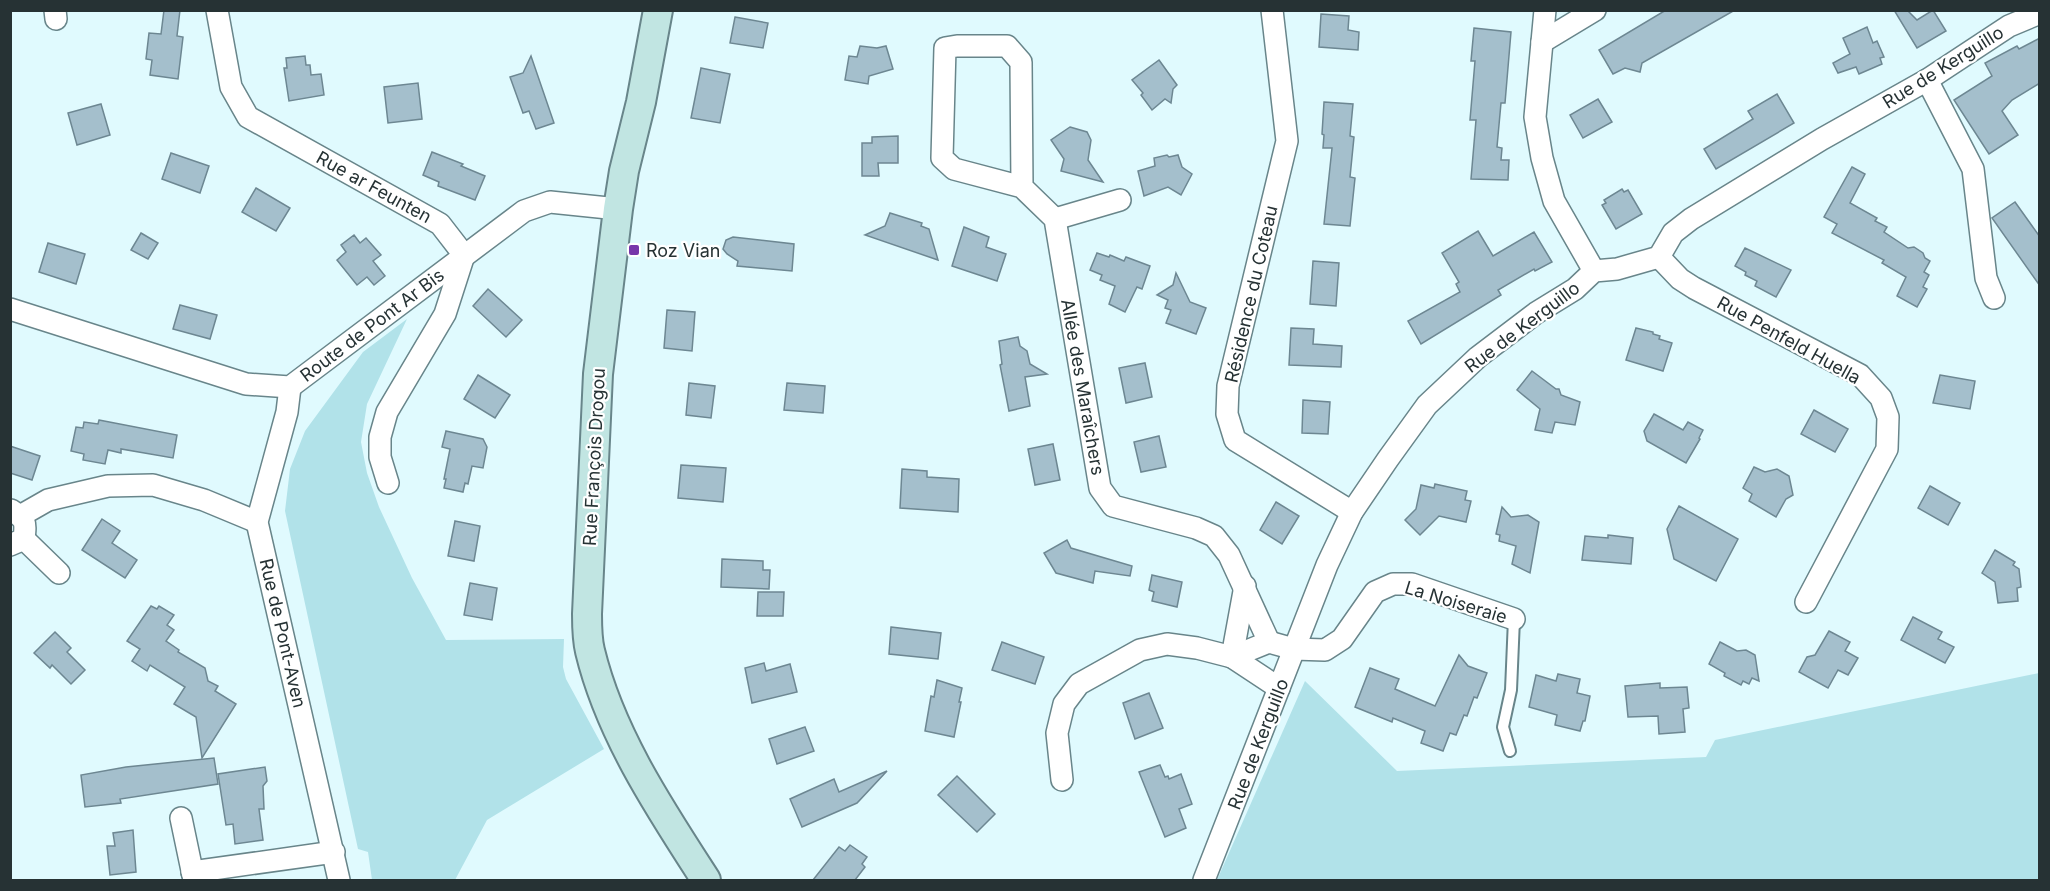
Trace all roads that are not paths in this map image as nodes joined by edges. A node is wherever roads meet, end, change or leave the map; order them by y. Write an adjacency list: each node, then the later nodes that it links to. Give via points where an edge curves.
1 (217, 10): 13 (street, Rue ar Feunten, via 231,87 248,117 440,224)
2 (658, 10): 11 (street, Rue François Drogou)
3 (1272, 10): 21 (street, Résidence du Coteau, via 1287,141 1228,386 1227,414 1235,440)
4 (1545, 10): 7 (street)
5 (1595, 10): 7 (street)
6 (2040, 13): 8 (street, Rue de Kerguillo, via 2009,26)
7 (1542, 42): 15 (street, via 1536,117 1542,158 1554,201)
8 (1928, 80): 14 (street, Rue de Kerguillo, via 1691,219 1673,233); 16 (street, via 1973,169 1986,278)
9 (1022, 187): 9 (street, via 954,170 942,158 945,48 1007,46 1021,62); 12 (street)
10 (1120, 200): 12 (street)
11 (618, 209): 13 (street, Route de Pont Ar Bis, via 550,202 524,211); 38 (street, Rue François Drogou, via 598,374 586,614 589,649 622,740)
12 (1055, 219): 25 (street, Allée des Maraîchers, via 1100,488 1113,506 1196,528 1214,537 1229,555)
13 (464, 255): 18 (street, Route de Pont Ar Bis); 19 (street, via 445,314 387,412 380,437 380,457)
14 (1659, 257): 15 (street, Rue de Kerguillo); 26 (street, Rue Penfeld Huella, via 1694,288 1860,375 1881,398 1888,417 1887,449)
15 (1594, 271): 21 (street, Rue de Kerguillo, via 1575,289 1478,357 1427,405)
16 (1994, 298)
17 (10, 309): 18 (street, Route de Pont Ar Bis, via 246,384)
18 (290, 387): 22 (street, Rue de Pont-Aven, via 287,412)
19 (388, 483)
20 (16, 512): 22 (street, via 108,486 153,485); 23 (street, via 26,524)
21 (1352, 512): 29 (street, Rue de Kerguillo)
22 (257, 522): 35 (street, Rue de Pont-Aven)
23 (17, 542): 24 (street)
24 (59, 573)
25 (1245, 586): 28 (street, Allée des Maraîchers); 30 (street)
26 (1806, 602)
27 (1514, 619): 29 (street, La Noiseraie, via 1412,584 1393,584 1375,592 1342,639 1325,650); 32 (lane, La Noiseraie, via 1511,690 1503,727)
28 (1269, 642): 29 (street, La Noiseraie); 30 (street)
29 (1294, 649): 31 (street, Rue de Kerguillo)
30 (1232, 657): 31 (street); 33 (street, via 1167,644 1140,650 1079,684 1064,704 1057,733)
31 (1279, 688): 39 (street, Rue de Kerguillo)
32 (1510, 751)
33 (1062, 780)
34 (180, 818): 36 (street)
35 (334, 852): 36 (street); 37 (street, Rue de Pont-Aven)
36 (193, 876)
37 (339, 880)
38 (706, 880)
39 (1204, 880)

